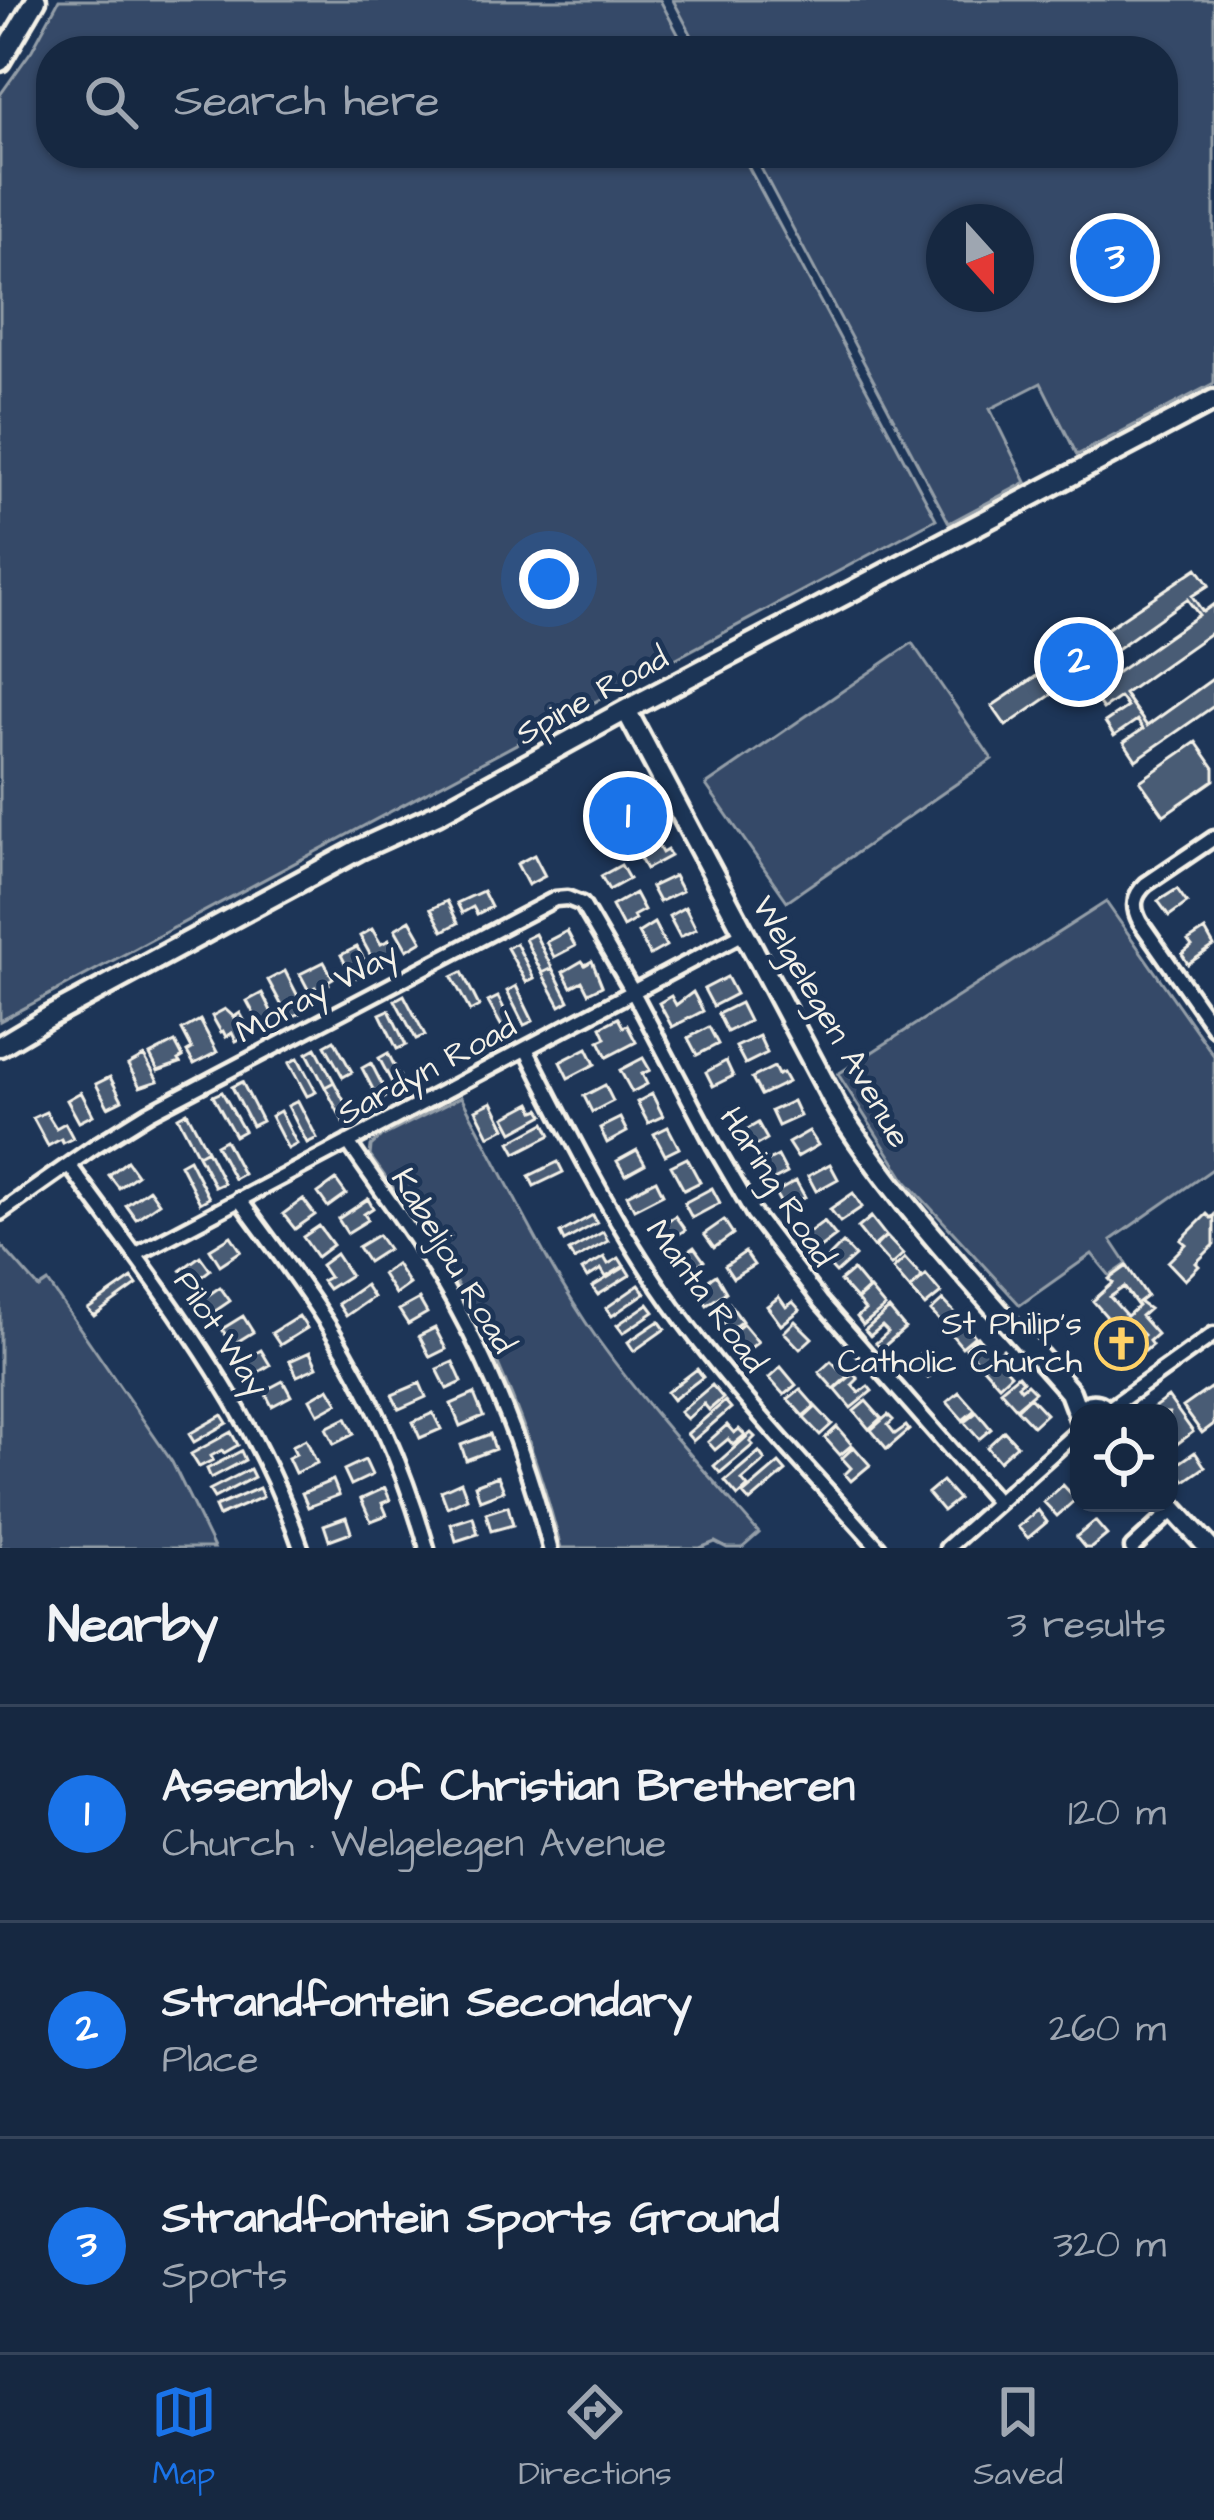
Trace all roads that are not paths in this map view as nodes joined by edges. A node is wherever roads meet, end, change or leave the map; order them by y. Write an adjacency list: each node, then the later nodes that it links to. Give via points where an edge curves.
1 (36, 0): 2 (main road)
2 (0, 61)
3 (1214, 400): 4 (main road, Spine Road)
4 (626, 710): 6 (main road, Welgelegen Avenue); 9 (main road, Spine Road)
5 (1214, 838): 8 (street, via 1146,884 1134,906)
6 (744, 933): 7 (street, Sardyn Road); 17 (main road, Welgelegen Avenue, via 865,1151)
7 (633, 992): 10 (street, Sardyn Road); 12 (street, Moray Way, via 582,904 555,899 150,1112); 20 (street, Haring Road, via 753,1213)
8 (1214, 1028)
9 (0, 1046)
10 (526, 1049): 11 (street, Sardyn Road); 26 (street, Manta Road, via 625,1232 682,1318)
11 (348, 1142): 13 (street, Sardyn Road); 25 (street, Kabeljou Road, via 471,1336 514,1431)
12 (68, 1165): 14 (street, Moray Way); 15 (street, Pilot Way)
13 (239, 1199): 15 (street, Sardyn Road); 24 (street, via 360,1381)
14 (0, 1213)
15 (135, 1255): 23 (street, Pilot Way, via 230,1393)
16 (1214, 1334): 18 (street)
17 (1085, 1404)
18 (1104, 1404)
19 (1070, 1438): 20 (street)
20 (997, 1502): 27 (street)
21 (1165, 1512): 28 (street)
22 (1176, 1512): 29 (main road)
23 (301, 1548)
24 (427, 1548)
25 (550, 1548)
26 (879, 1548)
27 (946, 1548)
28 (1132, 1548)
29 (1209, 1548)

